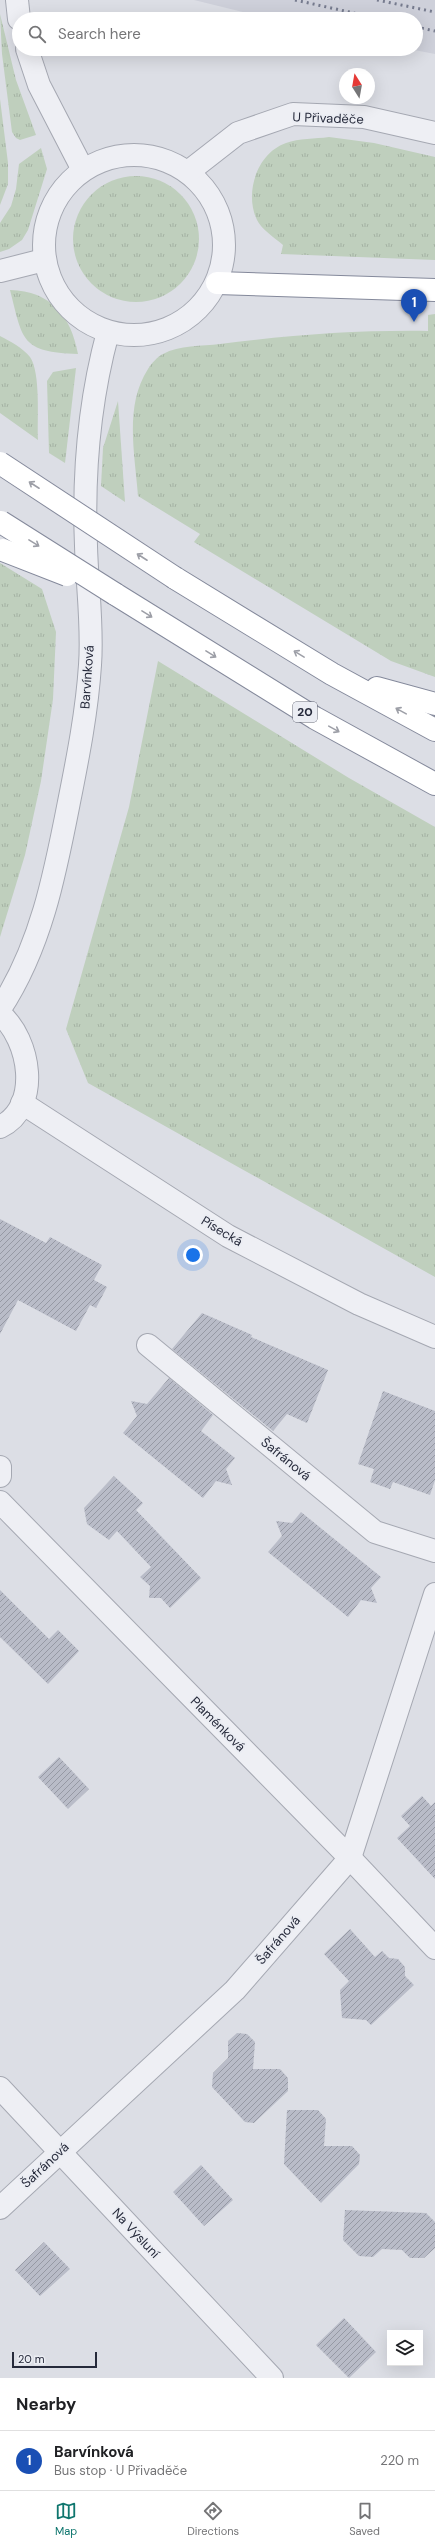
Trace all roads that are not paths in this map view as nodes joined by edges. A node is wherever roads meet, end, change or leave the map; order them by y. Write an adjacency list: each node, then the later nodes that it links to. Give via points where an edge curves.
1 (17, 0): 2 (street)
2 (19, 12)
3 (29, 56): 5 (street, via 39,85)
4 (435, 133): 6 (street, U Přivaděče, via 364,117 293,114 238,133)
5 (83, 170): 6 (street, via 108,158 136,154 163,159); 7 (street, via 64,187 50,209 44,234)
6 (188, 172): 9 (street, via 210,194 222,222 225,253)
7 (44, 260): 8 (street); 11 (street, via 51,284 65,305 85,322)
8 (0, 271)
9 (217, 283): 10 (highway); 11 (street, via 203,305 183,322 160,333 134,336)
10 (435, 290)
11 (108, 332): 20 (street, Barvínková, via 96,377 86,456 85,544 90,663 83,734 41,924 23,971)
12 (0, 463): 16 (highway, one-way to 12, bridge, via 175,578)
13 (1, 521): 15 (highway, 20, one-way to 15, bridge)
14 (2, 550): 15 (highway, bridge)
15 (115, 594): 19 (highway, 20, one-way to 19, via 315,718)
16 (332, 674): 17 (highway); 18 (highway, one-way to 16)
17 (435, 704)
18 (435, 730)
19 (435, 784)
20 (0, 1009)
21 (0, 1014): 22 (street, via 13,1028 24,1053 27,1078)
22 (22, 1103): 23 (street, via 12,1119); 24 (street, Písecká, via 228,1236 359,1304)
23 (0, 1127)
24 (435, 1337)
25 (148, 1345): 29 (street, Šafránová, via 375,1532)
26 (0, 1467): 27 (street)
27 (0, 1476)
28 (0, 1502): 31 (street, Plaménková)
29 (435, 1551)
30 (435, 1594): 31 (street, Šafránová)
31 (350, 1858): 32 (street, Plaménková); 34 (street, Šafránová, via 235,1990)
32 (435, 1948)
33 (0, 2088): 34 (street, Na Výsluní)
34 (59, 2151): 35 (street, Šafránová); 36 (street, Na Výsluní)
35 (0, 2208)
36 (272, 2378)

